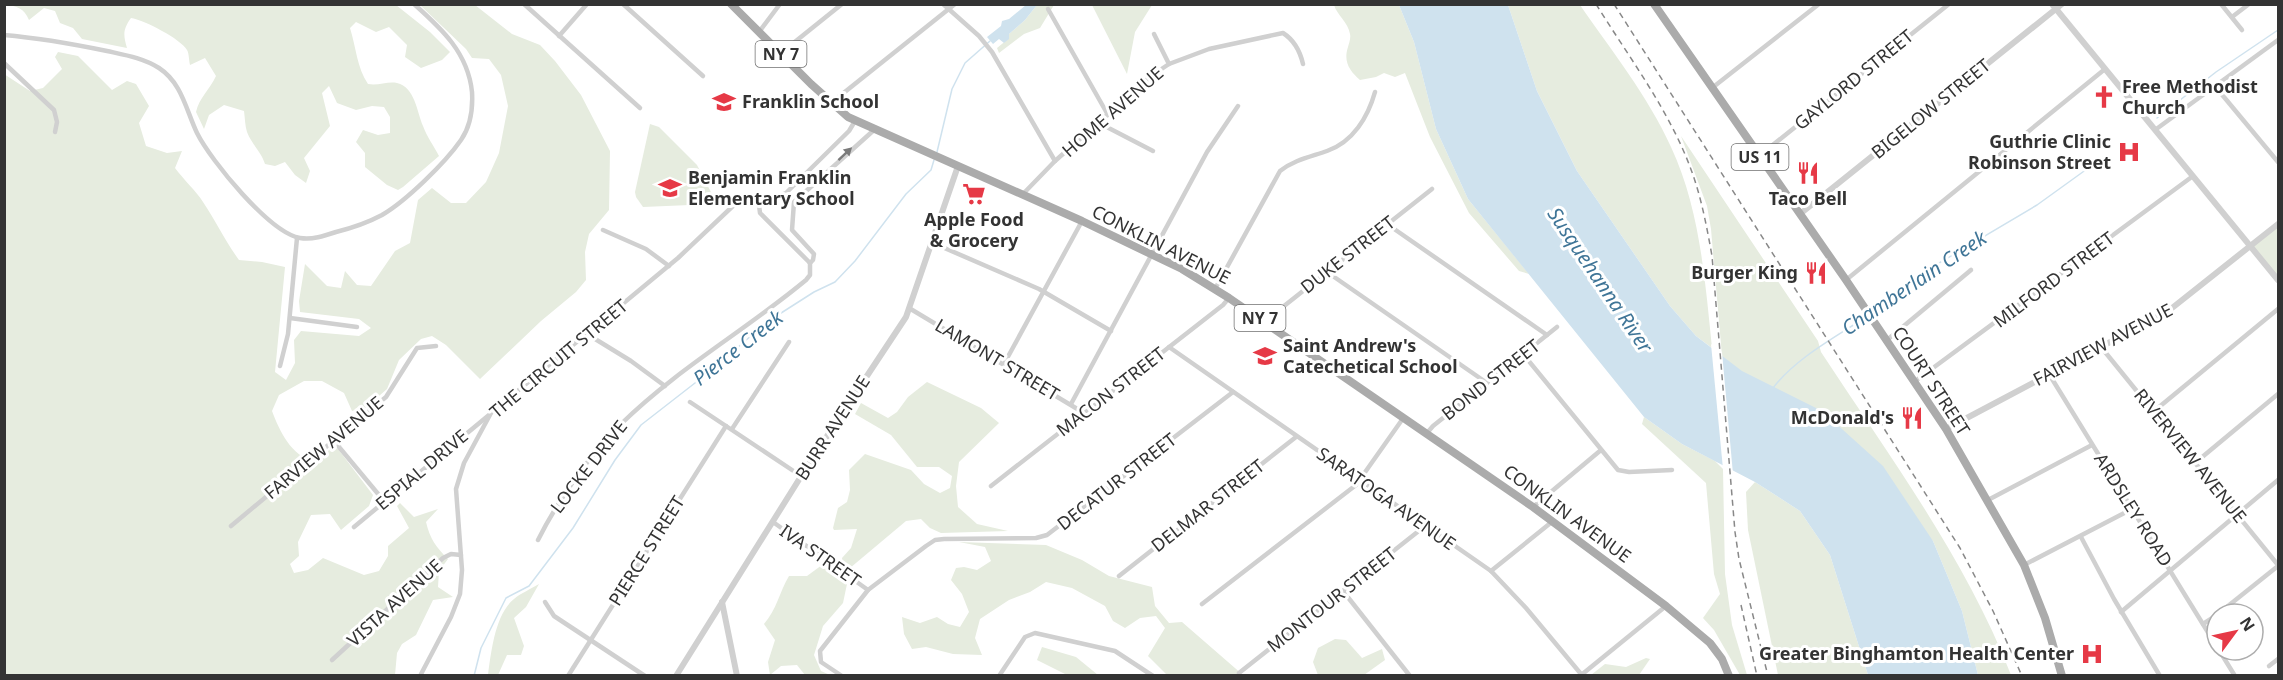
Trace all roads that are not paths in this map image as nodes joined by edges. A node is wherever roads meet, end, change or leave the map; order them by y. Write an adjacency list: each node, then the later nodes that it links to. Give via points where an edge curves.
1 (414, 4): 62 (street, via 448,36 463,58 472,93 471,113 461,139 409,194 384,214 316,238)
2 (524, 4): 24 (street)
3 (587, 4): 24 (street)
4 (623, 4): 31 (street)
5 (730, 4): 21 (main road, CONKLIN AVENUE / NY 7)
6 (780, 4): 21 (street)
7 (842, 4): 26 (street)
8 (943, 4): 17 (street)
9 (955, 4): 17 (street)
10 (1654, 4): 33 (main road, COURT STREET / US 11)
11 (1819, 4): 33 (street)
12 (1949, 4): 45 (street, GAYLORD STREET)
13 (2062, 4): 16 (street, BIGELOW STREET)
14 (2221, 4): 19 (street)
15 (2249, 4): 19 (street)
16 (2054, 7): 30 (street); 55 (street, BIGELOW STREET)
17 (949, 9): 35 (street); 46 (street, via 992,52)
18 (1048, 9): 38 (street)
19 (2232, 17): 20 (street)
20 (2242, 30)
21 (759, 32): 26 (main road, CONKLIN AVENUE / NY 7)
22 (1154, 34): 28 (street)
23 (4, 35): 62 (street, via 90,48 132,57 159,68 180,91 208,152 231,182 274,222)
24 (559, 36): 37 (street)
25 (2277, 42): 32 (street)
26 (781, 53): 35 (main road, CONKLIN AVENUE / NY 7)
27 (4, 63): 43 (street, via 54,110)
28 (1169, 64): 29 (street, HOME AVENUE, via 1209,49 1276,33 1291,39); 38 (street, HOME AVENUE)
29 (1303, 64)
30 (2105, 69): 42 (street); 70 (street)
31 (704, 76)
32 (2214, 86): 42 (street); 47 (street)
33 (1712, 88): 45 (main road, COURT STREET / US 11)
34 (1375, 92): 72 (street, via 1368,112 1352,135 1329,150 1280,171)
35 (831, 103): 39 (main road, CONKLIN AVENUE / NY 7)
36 (1238, 106): 65 (street, via 1207,152)
37 (640, 108)
38 (1108, 115): 40 (street, HOME AVENUE)
39 (855, 121): 41 (main road, CONKLIN AVENUE / NY 7); 51 (street)
40 (1099, 123): 44 (street); 46 (street, HOME AVENUE)
41 (874, 129): 48 (main road, CONKLIN AVENUE / NY 7); 53 (street, one-way to 41)
42 (2155, 130): 49 (street)
43 (56, 132)
44 (1153, 151)
45 (1759, 156): 55 (main road, COURT STREET / US 11)
46 (1055, 161): 52 (street, HOME AVENUE)
47 (2278, 162)
48 (958, 166): 52 (main road, CONKLIN AVENUE / NY 7); 63 (street, BURR AVENUE)
49 (2193, 176): 64 (street); 93 (street, MILFORD STREET)
50 (1432, 189): 57 (street, DUKE STREET)
51 (786, 193): 53 (street); 54 (street, THE CIRCUIT STREET)
52 (1022, 195): 56 (main road, CONKLIN AVENUE / NY 7)
53 (794, 202): 60 (street)
54 (759, 205): 61 (street, via 760,213); 67 (street, THE CIRCUIT STREET, via 744,201 734,205)
55 (1800, 214): 70 (main road, COURT STREET / US 11)
56 (1082, 221): 65 (main road, CONKLIN AVENUE / NY 7); 73 (street)
57 (1388, 224): 69 (street, DUKE STREET); 83 (street)
58 (2278, 224): 64 (street, FAIRVIEW AVENUE)
59 (603, 230): 67 (street, via 646,249)
60 (792, 230): 61 (street); 66 (street, via 814,254)
61 (781, 235): 66 (street)
62 (297, 237): 77 (street)
63 (933, 243): 73 (street); 75 (street, BURR AVENUE)
64 (2251, 246): 71 (street); 88 (street, FAIRVIEW AVENUE, via 2167,312)
65 (1152, 254): 72 (main road, CONKLIN AVENUE / NY 7); 81 (street)
66 (810, 263): 95 (street, LOCKE DRIVE, via 806,280)
67 (669, 266): 82 (street, THE CIRCUIT STREET)
68 (1971, 270): 84 (street)
69 (1327, 272): 78 (street, DUKE STREET); 94 (street)
70 (1846, 280): 84 (main road, COURT STREET / US 11)
71 (2278, 280)
72 (1215, 289): 74 (main road, CONKLIN AVENUE / NY 7)
73 (1043, 291): 81 (street); 90 (street)
74 (1229, 298): 78 (main road, CONKLIN AVENUE / NY 7); 87 (street, MACON STREET)
75 (909, 308): 90 (street, LAMONT STREET); 114 (street, BURR AVENUE)
76 (2278, 309): 100 (street)
77 (290, 318): 79 (street); 91 (street)
78 (1264, 321): 103 (main road, CONKLIN AVENUE / NY 7)
79 (357, 327)
80 (1557, 327): 83 (street, BOND STREET)
81 (1111, 331): 99 (street)
82 (587, 334): 95 (street); 101 (street, THE CIRCUIT STREET)
83 (1547, 335): 89 (street, BOND STREET)
84 (1887, 340): 93 (main road, COURT STREET / US 11)
85 (789, 342): 105 (street)
86 (436, 346): 108 (street, FARVIEW AVENUE, via 417,348 389,394)
87 (1169, 347): 96 (street, SARATOGA AVENUE); 102 (street, MACON STREET)
88 (2102, 347): 92 (street, FAIRVIEW AVENUE); 100 (street, RIVERVIEW AVENUE)
89 (1523, 354): 94 (street, BOND STREET); 111 (street)
90 (1004, 364): 99 (street, LAMONT STREET)
91 (280, 366)
92 (2049, 374): 106 (street, FAIRVIEW AVENUE); 110 (street, ARDSLEY ROAD)
93 (1914, 382): 106 (main road, COURT STREET / US 11)
94 (1487, 383): 107 (street, BOND STREET)
95 (665, 386): 129 (street, LOCKE DRIVE, via 610,436 561,499)
96 (1233, 392): 109 (street, SARATOGA AVENUE); 136 (street, DECATUR STREET, via 1047,535 935,540)
97 (2278, 394): 112 (street)
98 (690, 402): 104 (street)
99 (1071, 404): 102 (street, LAMONT STREET)
100 (2153, 412): 112 (street, RIVERVIEW AVENUE)
101 (491, 413): 119 (street, ESPIAL DRIVE); 130 (street, THE CIRCUIT STREET, via 464,463 456,489)
102 (1084, 413): 117 (street, MACON STREET)
103 (1404, 417): 107 (main road, CONKLIN AVENUE / NY 7); 116 (street)
104 (726, 426): 105 (street); 146 (street, PIERCE STREET)
105 (732, 429): 114 (street)
106 (1946, 429): 118 (main road, COURT STREET / US 11)
107 (1427, 433): 120 (main road, CONKLIN AVENUE / NY 7)
108 (338, 437): 119 (street, via 339,447); 125 (street, FARVIEW AVENUE)
109 (1296, 437): 116 (street, SARATOGA AVENUE); 135 (street, DELMAR STREET)
110 (2092, 445): 118 (street); 121 (street, ARDSLEY ROAD)
111 (1601, 450): 113 (street, via 1618,470); 120 (street)
112 (2195, 463): 122 (street, RIVERVIEW AVENUE)
113 (1672, 470)
114 (801, 476): 124 (street, BURR AVENUE)
115 (2278, 480): 122 (street)
116 (1360, 481): 126 (street, SARATOGA AVENUE); 141 (street)
117 (991, 486)
118 (1988, 500): 131 (main road, COURT STREET / US 11)
119 (384, 501): 127 (street, ESPIAL DRIVE)
120 (1533, 507): 123 (main road, CONKLIN AVENUE / NY 7)
121 (2132, 509): 128 (street); 133 (street, ARDSLEY ROAD)
122 (2237, 514): 132 (street, RIVERVIEW AVENUE); 133 (street)
123 (1552, 521): 134 (street); 142 (main road, CONKLIN AVENUE / NY 7)
124 (772, 522): 136 (street, IVA STREET); 139 (street, BURR AVENUE)
125 (231, 526)
126 (1425, 526): 134 (street, SARATOGA AVENUE); 137 (street, MONTOUR STREET)
127 (354, 527)
128 (2081, 537): 131 (street); 143 (street)
129 (538, 540)
130 (461, 555): 148 (street, VISTA AVENUE, via 443,558); 152 (street, THE CIRCUIT STREET, via 462,583 457,604)
131 (2024, 565): 163 (main road, COURT STREET / US 11)
132 (2278, 566): 140 (street)
133 (2170, 570): 143 (street); 144 (street, ARDSLEY ROAD)
134 (1491, 572): 161 (street, SARATOGA AVENUE)
135 (1119, 576)
136 (868, 590): 157 (street, DECATUR STREET, via 820,651 821,663)
137 (1343, 591): 151 (street, MONTOUR STREET); 160 (street)
138 (545, 602): 146 (street, via 554,616)
139 (722, 602): 155 (street, BURR AVENUE); 156 (street)
140 (2232, 602)
141 (1202, 604)
142 (1666, 606): 161 (street); 162 (main road, CONKLIN AVENUE / NY 7, via 1710,643)
143 (2121, 612): 164 (street)
144 (2203, 624): 145 (street, ARDSLEY ROAD)
145 (2205, 627)
146 (591, 639): 153 (street, PIERCE STREET); 154 (street)
147 (2278, 658): 150 (street)
148 (333, 660)
149 (2227, 662): 165 (street, ARDSLEY ROAD)
150 (2269, 666)
151 (1239, 673)
152 (420, 675)
153 (568, 675)
154 (645, 675)
155 (676, 675)
156 (737, 675)
157 (842, 675)
158 (999, 675): 159 (street, via 1025,637 1035,633 1115,651)
159 (1153, 675)
160 (1410, 675)
161 (1581, 675)
162 (1730, 675)
163 (2062, 675)
164 (2160, 675)
165 (2235, 675)

